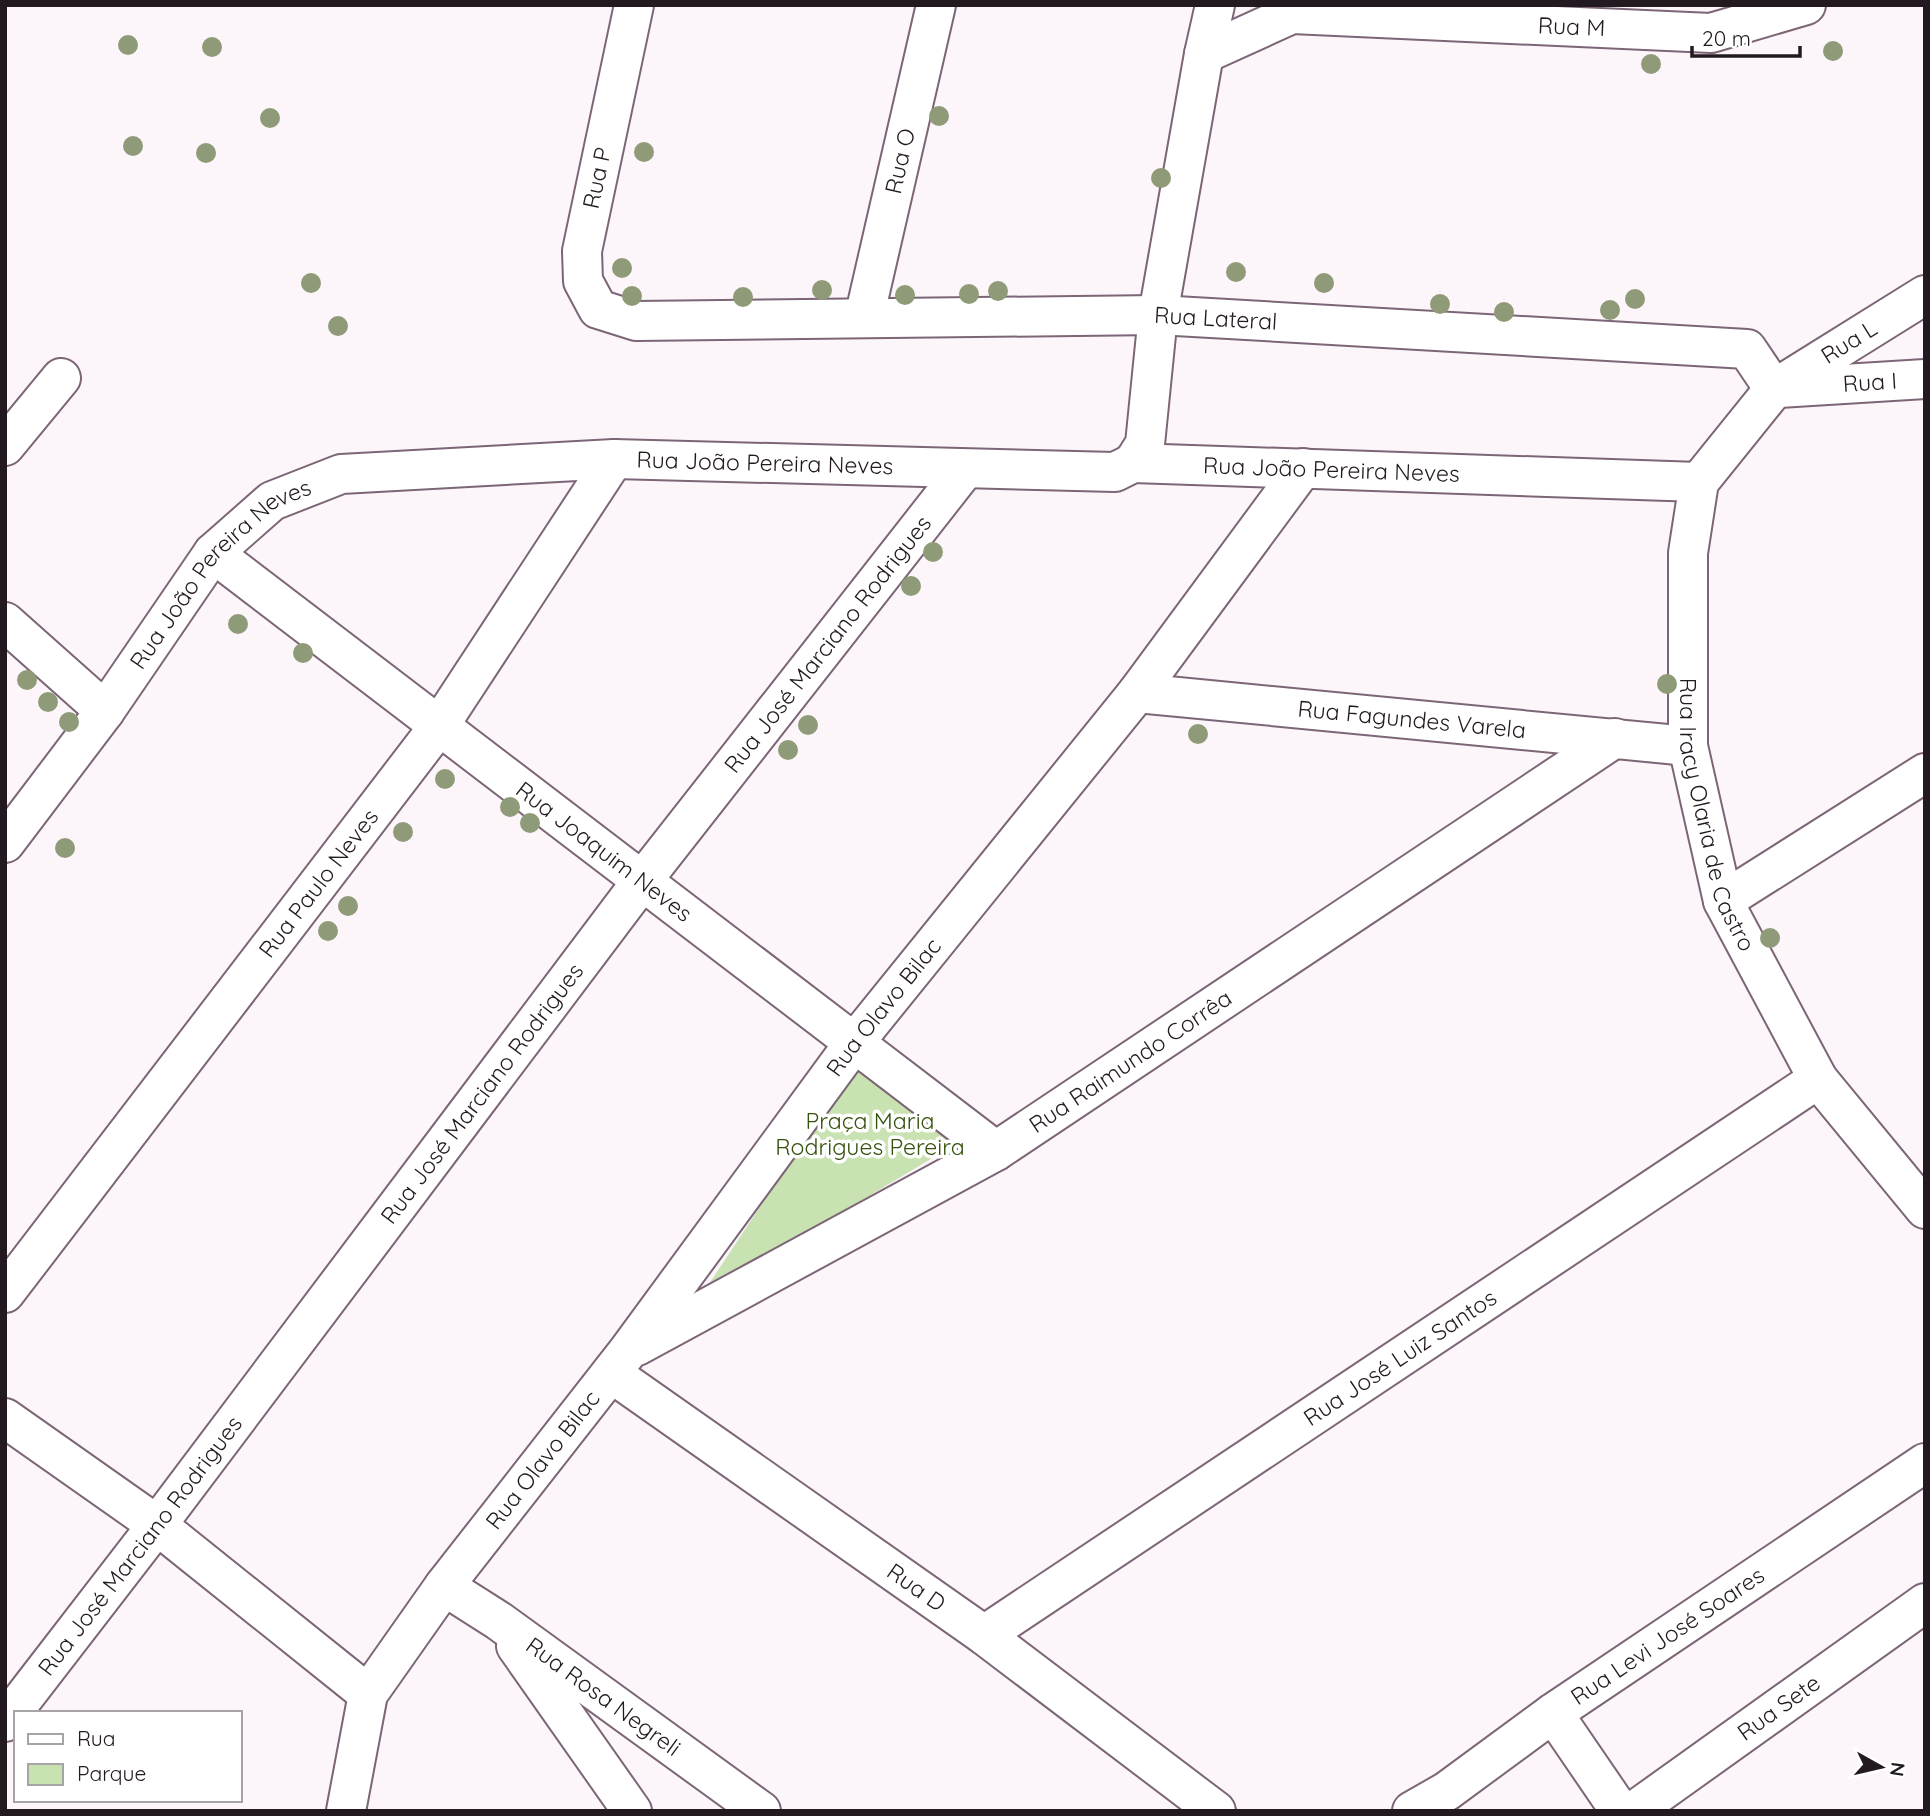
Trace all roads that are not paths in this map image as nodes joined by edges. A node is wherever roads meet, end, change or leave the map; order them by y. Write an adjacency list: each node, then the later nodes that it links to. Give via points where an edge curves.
1 (634, 5): 10 (street, Rua P, via 582,251 583,281 598,309)
2 (936, 5): 9 (street, Rua O)
3 (1215, 5): 6 (street)
4 (1806, 5): 5 (street, Rua M, via 1711,33)
5 (1299, 10): 6 (street)
6 (1203, 54): 8 (street)
7 (1925, 295): 13 (street, Rua L)
8 (1158, 316): 9 (street, Rua Lateral); 13 (street, Rua Lateral, via 1747,349); 16 (street, via 1144,444)
9 (864, 318): 10 (street, Rua Lateral)
10 (636, 321)
11 (61, 378): 14 (street)
12 (1925, 379): 13 (street, Rua I)
13 (1774, 389): 19 (street)
14 (5, 446)
15 (614, 459): 18 (street, Rua João Pereira Neves); 20 (street, Rua João Pereira Neves, via 341,474 272,501); 24 (street, Rua Paulo Neves)
16 (1133, 463): 17 (street, Rua João Pereira Neves); 18 (street, Rua João Pereira Neves, via 1115,472)
17 (1303, 468): 19 (street, Rua João Pereira Neves); 22 (street, Rua Olavo Bilac)
18 (965, 469): 29 (street, Rua José Marciano Rodrigues)
19 (1699, 482): 26 (street, Rua Iracy Olaria de Castro, via 1688,553)
20 (213, 553): 23 (street, Rua João Pereira Neves); 24 (street, Rua Joaquim Neves)
21 (5, 622): 23 (street)
22 (1137, 693): 25 (street, Rua Fagundes Varela); 31 (street, Rua Olavo Bilac)
23 (105, 711): 28 (street, Rua João Pereira Neves)
24 (439, 726): 29 (street, Rua Joaquim Neves); 35 (street, Rua Paulo Neves)
25 (1615, 738): 26 (street, Rua Fagundes Varela); 33 (street, Rua Raimundo Corrêa)
26 (1688, 746): 30 (street, Rua Iracy Olaria de Castro)
27 (1925, 773): 30 (street)
28 (5, 843)
29 (642, 881): 31 (street, Rua Joaquim Neves); 39 (street, Rua José Marciano Rodrigues)
30 (1723, 901): 32 (street, Rua Iracy Olaria de Castro)
31 (854, 1043): 33 (street, Rua Joaquim Neves); 36 (street, Rua Olavo Bilac)
32 (1818, 1079): 34 (street, Rua Iracy Olaria de Castro); 43 (street, Rua José Luiz Santos)
33 (996, 1151): 36 (street, Rua Raimundo Corrêa)
34 (1923, 1202)
35 (5, 1293)
36 (619, 1362): 40 (street, Rua Olavo Bilac); 43 (street, Rua D)
37 (5, 1419): 39 (street)
38 (1925, 1463): 45 (street, Rua Levi José Soares)
39 (157, 1525): 44 (street); 46 (street, Rua José Marciano Rodrigues)
40 (444, 1586): 42 (street, Rua Rosa Negreli); 44 (street, Rua Olavo Bilac)
41 (1925, 1604): 54 (street, Rua Sete)
42 (499, 1621): 49 (street); 50 (street, Rua Rosa Negreli)
43 (984, 1635): 51 (street, Rua D)
44 (368, 1694): 48 (street, Rua Olavo Bilac)
45 (1553, 1713): 47 (street, Rua Levi José Soares); 53 (street)
46 (5, 1722)
47 (1454, 1801): 52 (street, Rua Levi José Soares)
48 (346, 1811)
49 (632, 1811)
50 (761, 1811)
51 (1216, 1811)
52 (1412, 1811)
53 (1620, 1811)
54 (1634, 1811)

